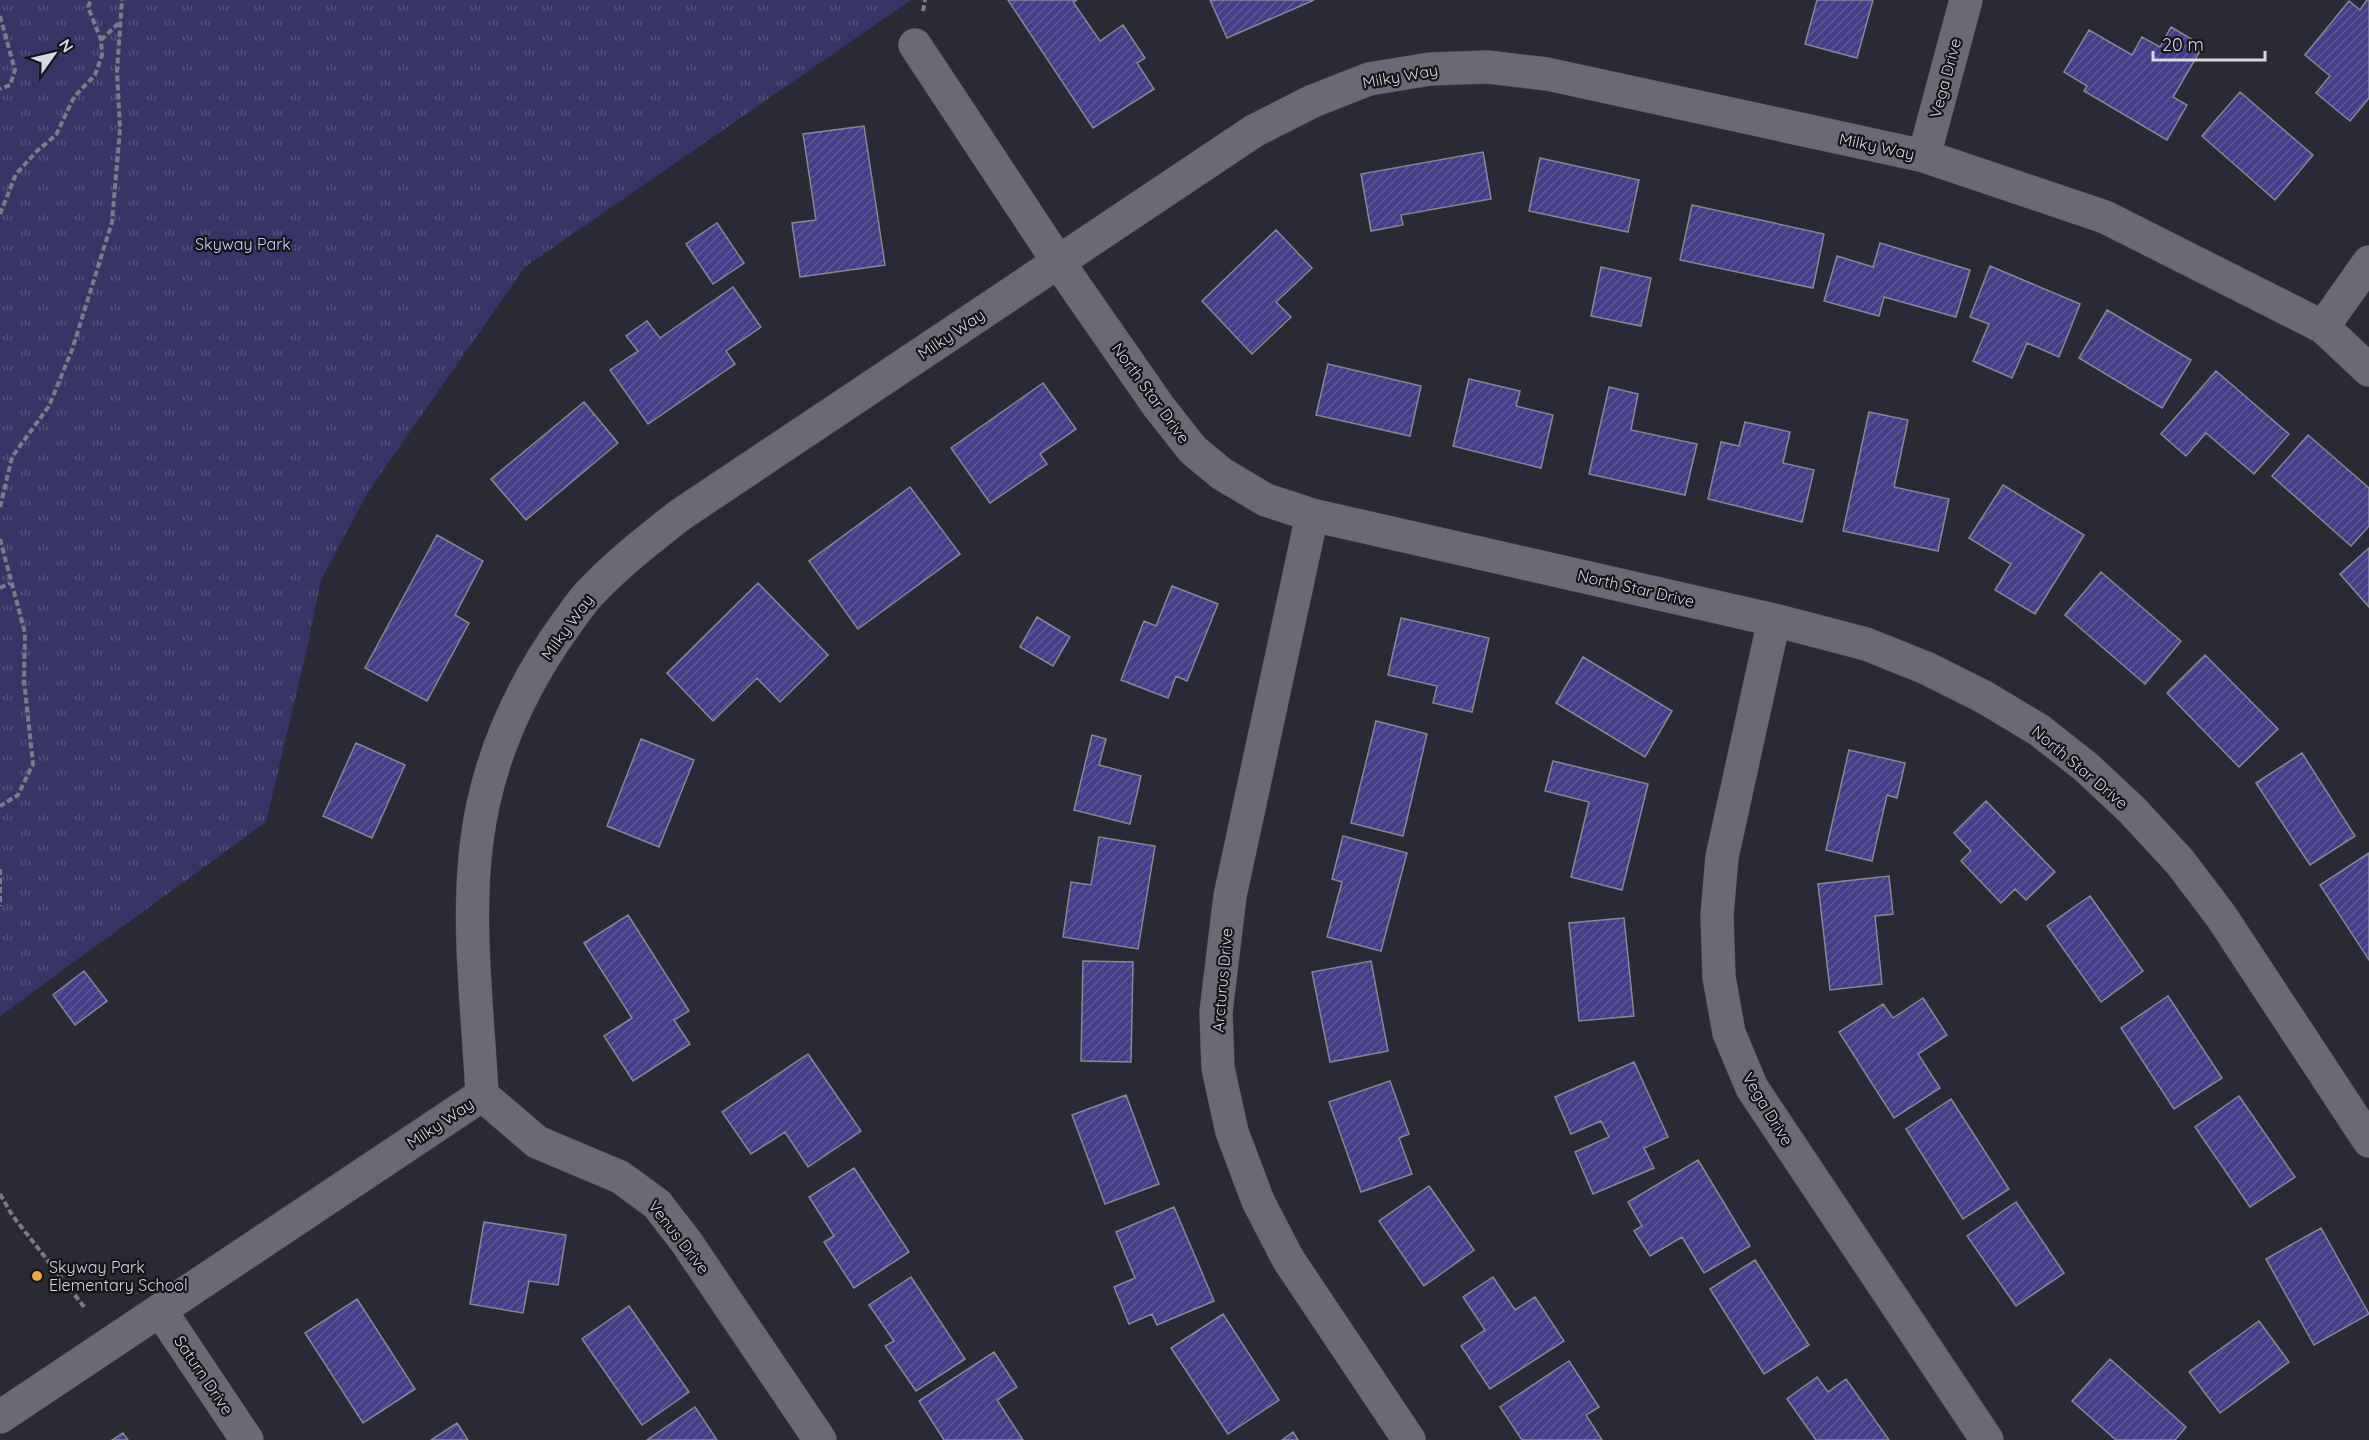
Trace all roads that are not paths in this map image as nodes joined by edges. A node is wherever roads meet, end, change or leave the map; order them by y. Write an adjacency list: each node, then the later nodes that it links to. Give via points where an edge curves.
1 (1966, 0): 3 (street, Vega Drive)
2 (915, 45): 5 (street, North Star Drive)
3 (1924, 156): 5 (street, Milky Way, via 1547,74 1488,67 1430,69 1369,79 1264,126); 6 (street, Milky Way, via 2105,217)
4 (2369, 262): 6 (street)
5 (1059, 263): 8 (street, North Star Drive, via 1193,450 1222,474 1266,500); 10 (street, Milky Way, via 680,514 587,596 551,646 515,709 490,772 477,840 473,918)
6 (2324, 327): 7 (street, Milky Way)
7 (2369, 370)
8 (1312, 514): 9 (street, North Star Drive); 16 (street, Arcturus Drive, via 1230,896 1216,1012 1218,1068 1232,1132 1263,1211 1288,1259)
9 (1774, 620): 11 (street, North Star Drive, via 1866,644 1926,668 2039,730 2086,767 2180,862 2214,907); 17 (street, Vega Drive, via 1722,857 1717,915 1719,977 1729,1033 1752,1088)
10 (482, 1095): 12 (street, Milky Way); 15 (street, Venus Drive, via 537,1142 620,1177 657,1204 687,1242)
11 (2369, 1142)
12 (160, 1310): 13 (street, Milky Way); 14 (street, Saturn Drive)
13 (0, 1417)
14 (247, 1440)
15 (820, 1440)
16 (1409, 1440)
17 (1987, 1440)

